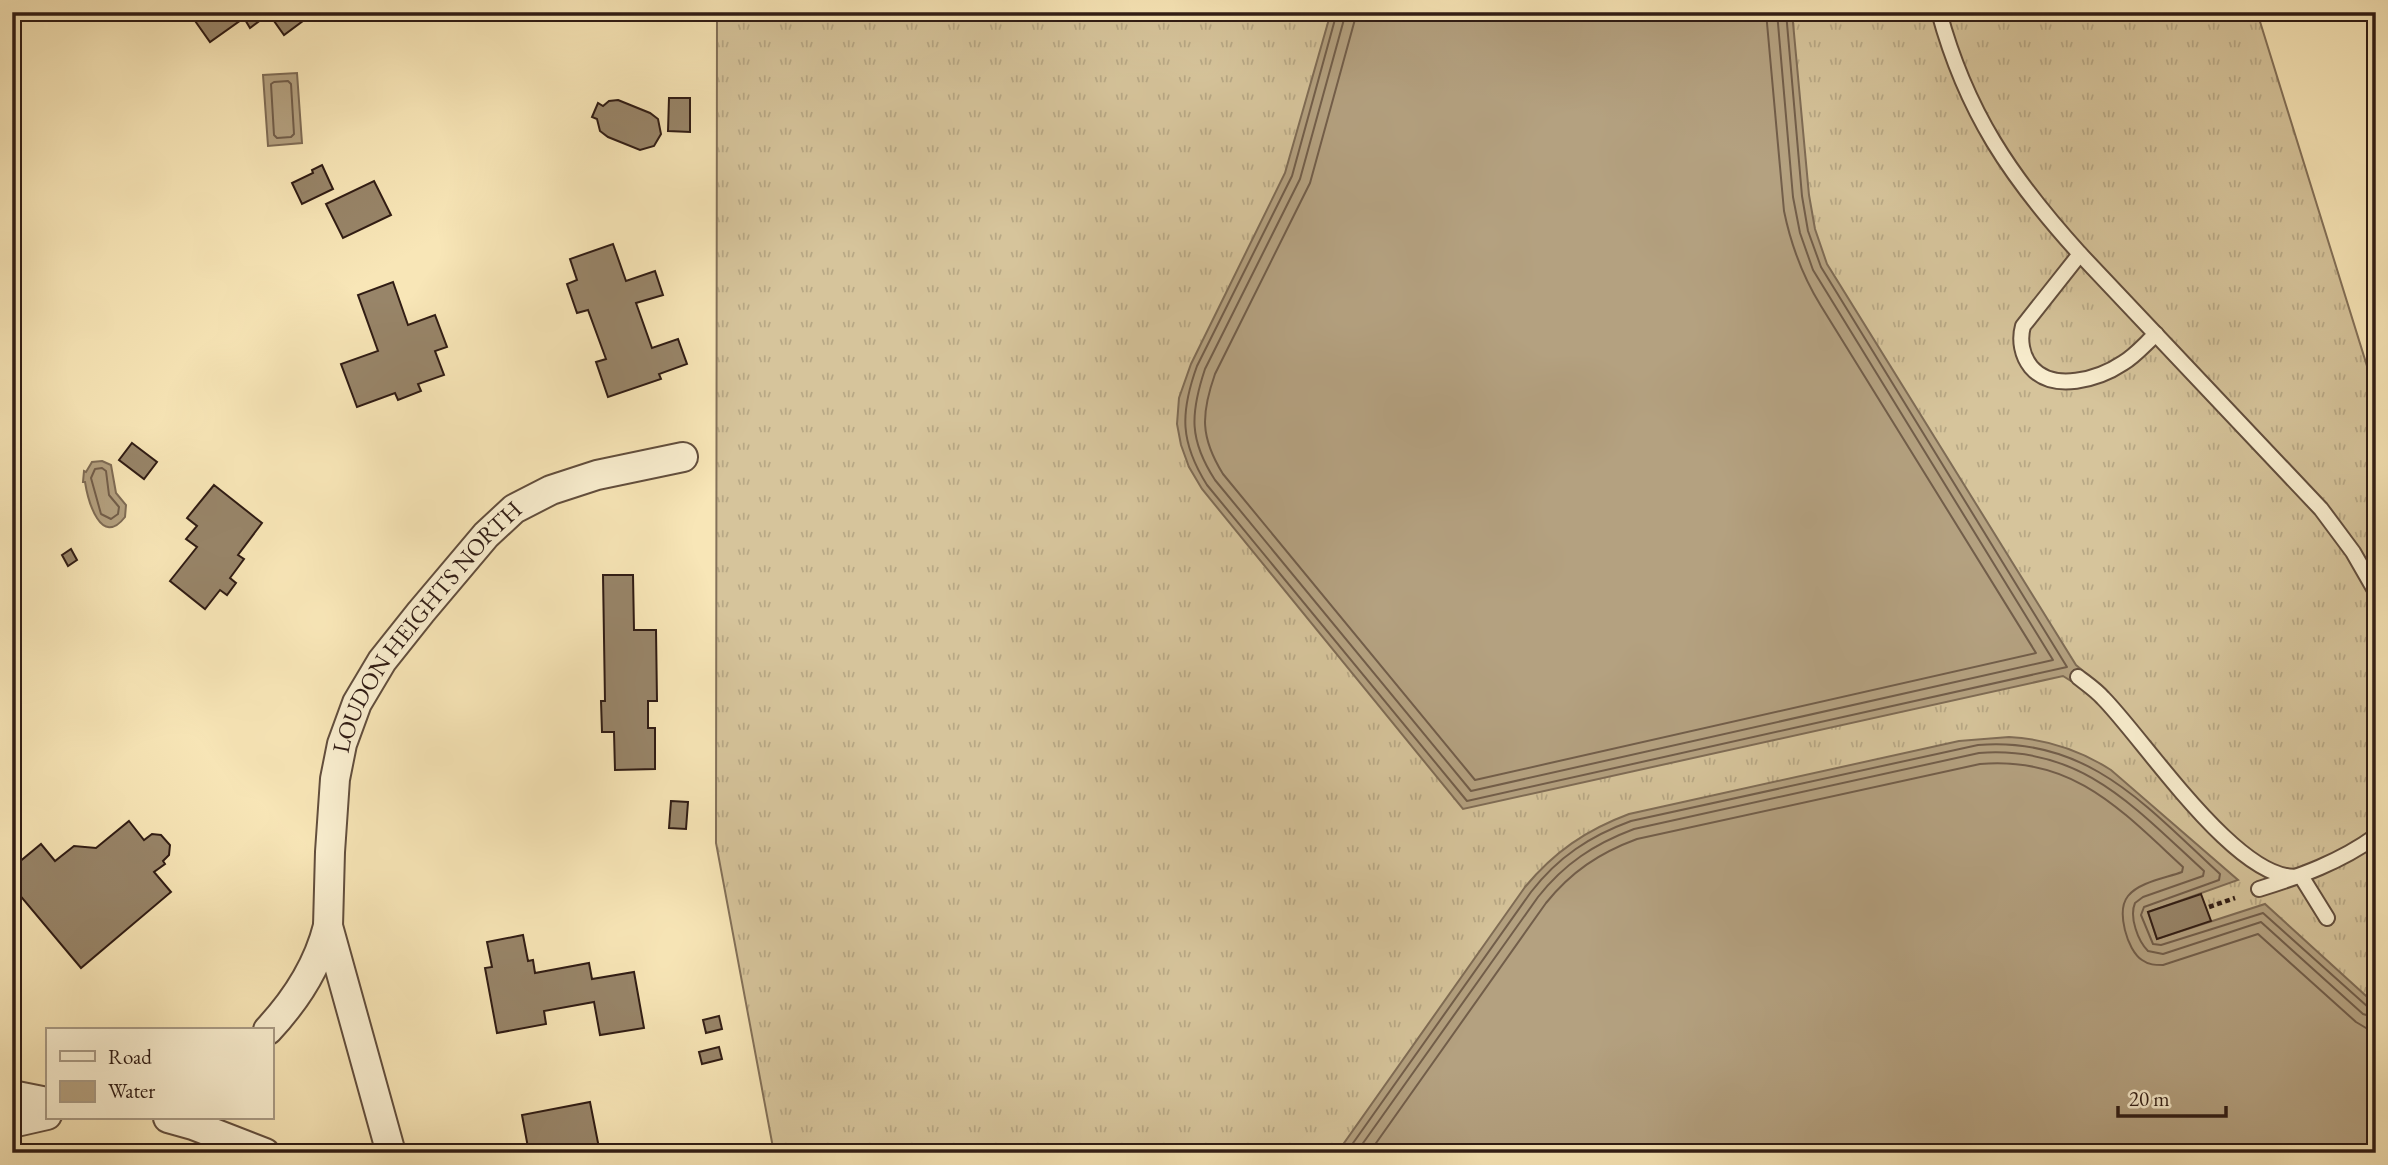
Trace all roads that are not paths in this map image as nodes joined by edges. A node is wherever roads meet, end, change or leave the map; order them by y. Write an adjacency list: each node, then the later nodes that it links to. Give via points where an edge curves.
1 (1939, 12): 2 (lane, via 1958,69 1992,143)
2 (2080, 254): 3 (lane); 3 (lane, via 2024,326 2022,347 2035,372 2063,382 2092,377 2123,364)
3 (2156, 334): 5 (lane, via 2321,509)
4 (683, 457): 11 (street, LOUDON HEIGHTS NORTH, via 570,484 514,509 486,535 382,661 357,703 338,760)
5 (2376, 592)
6 (2078, 677): 8 (lane, via 2104,698 2236,849 2277,875)
7 (2376, 836): 8 (lane, via 2342,859)
8 (2301, 876): 9 (lane); 10 (lane)
9 (2259, 889)
10 (2328, 918)
11 (328, 926): 12 (street, LOUDON HEIGHTS NORTH, via 316,964); 19 (street, LOUDON HEIGHTS NORTH)
12 (270, 1028)
13 (12, 1094): 14 (street)
14 (46, 1102)
15 (46, 1115): 17 (street)
16 (175, 1120): 18 (street)
17 (12, 1123)
18 (265, 1153)
19 (391, 1153)

